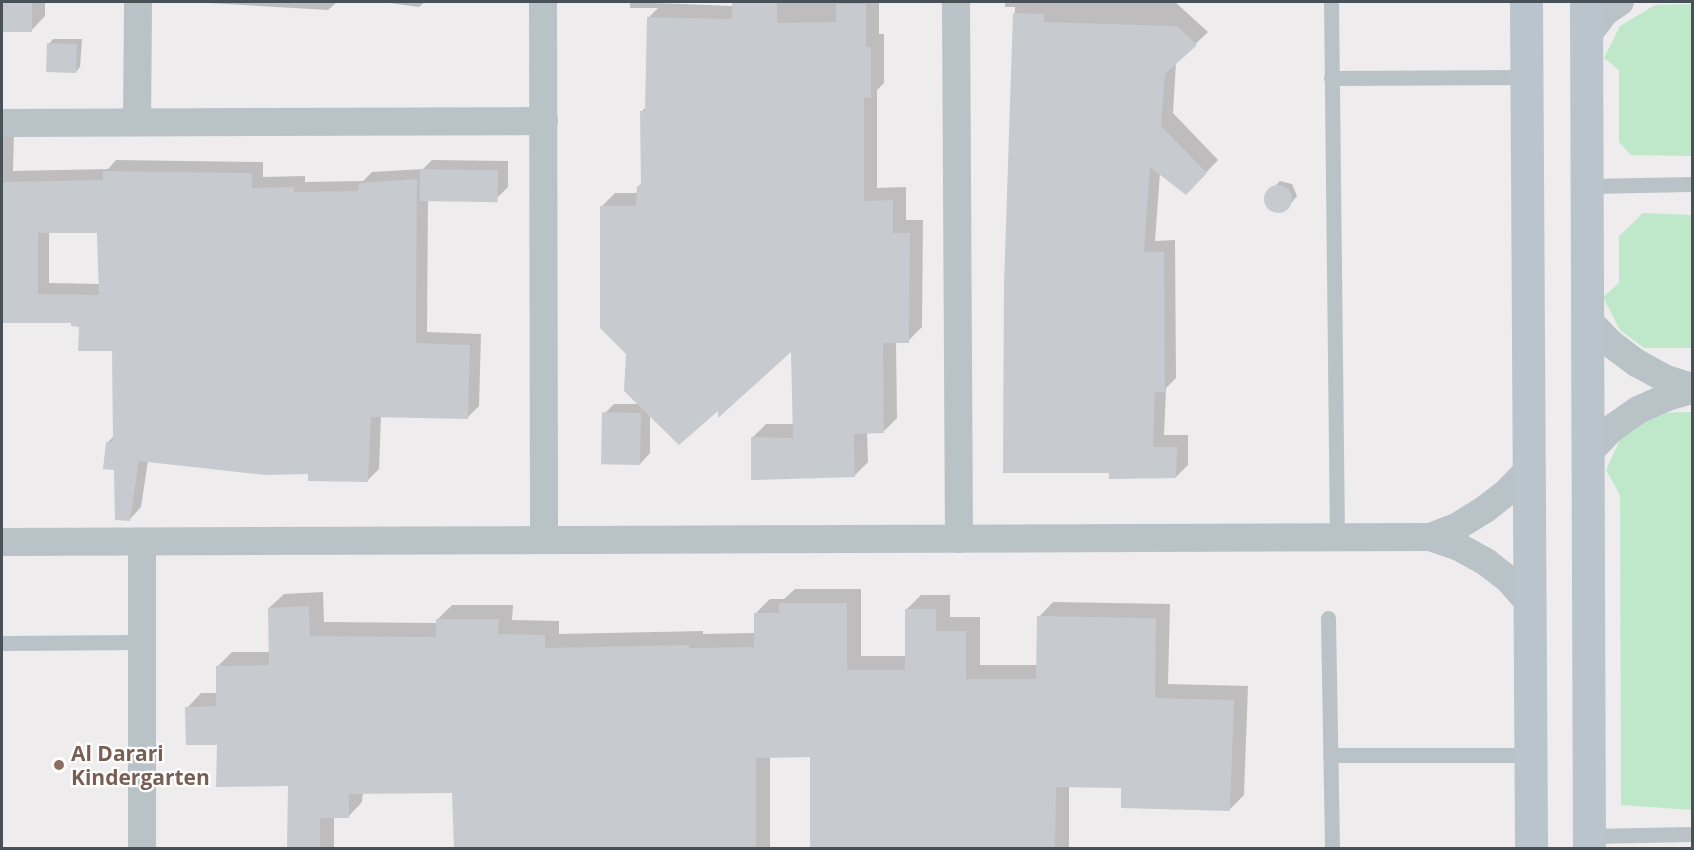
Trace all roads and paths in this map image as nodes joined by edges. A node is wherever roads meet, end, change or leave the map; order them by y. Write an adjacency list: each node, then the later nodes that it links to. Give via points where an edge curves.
1 (138, 2): 12 (street)
2 (543, 2): 11 (street)
3 (956, 2): 22 (street)
4 (1331, 2): 10 (lane)
5 (1526, 2): 9 (main road)
6 (1586, 2): 8 (main road)
7 (1620, 2): 8 (street, via 1605,12)
8 (1586, 37): 15 (main road)
9 (1526, 77): 10 (lane); 19 (main road)
10 (1331, 78): 20 (lane)
11 (544, 121): 12 (street); 23 (street)
12 (137, 122): 13 (street)
13 (2, 123)
14 (1692, 184): 15 (lane)
15 (1587, 186): 16 (main road)
16 (1588, 320): 17 (street, via 1637,363); 18 (main road)
17 (1692, 389): 18 (street, via 1638,410 1611,429)
18 (1589, 452): 33 (main road)
19 (1529, 469): 21 (street, via 1484,510); 26 (main road)
20 (1337, 537): 21 (street); 22 (street)
21 (1430, 537): 26 (street, via 1486,562)
22 (959, 538): 23 (street)
23 (544, 540): 25 (street)
24 (2, 542): 25 (street)
25 (142, 542): 28 (street)
26 (1530, 604): 30 (main road)
27 (1328, 618): 31 (lane)
28 (142, 642): 29 (lane); 34 (street)
29 (2, 643)
30 (1532, 754): 31 (lane); 36 (main road)
31 (1330, 755): 35 (lane)
32 (1692, 834): 33 (lane)
33 (1589, 842)
34 (142, 849)
35 (1332, 849)
36 (1531, 849)

